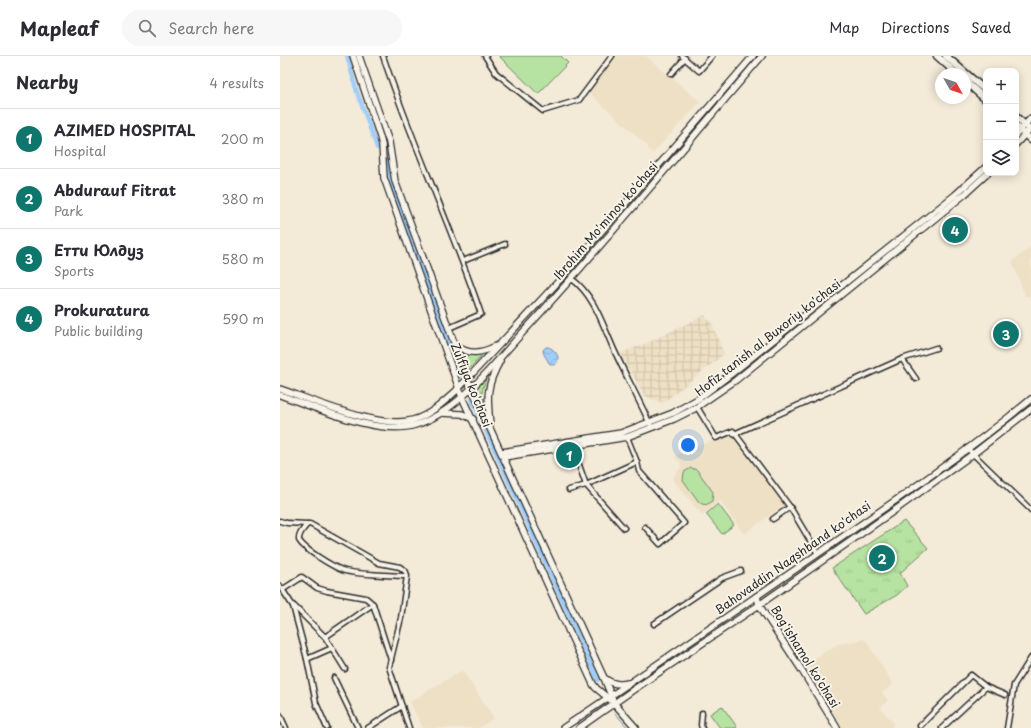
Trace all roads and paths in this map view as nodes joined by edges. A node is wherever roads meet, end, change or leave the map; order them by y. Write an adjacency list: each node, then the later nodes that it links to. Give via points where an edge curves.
1 (353, 56): 38 (main road, Zulfiya ko'chasi, via 380,136 384,178)
2 (359, 56): 30 (main road, Zulfiya ko'chasi, via 389,142 395,181)
3 (383, 56): 26 (street, via 417,149)
4 (485, 56): 5 (street, via 496,73 543,111 579,100)
5 (612, 56)
6 (712, 56): 11 (street, via 699,71)
7 (753, 56): 28 (main road, Ibrohim Mo'minov ko'chasi)
8 (762, 56): 27 (main road, Ibrohim Mo'minov ko'chasi)
9 (937, 56): 12 (main road)
10 (946, 56): 15 (main road)
11 (684, 57): 13 (street)
12 (950, 68)
13 (671, 74)
14 (971, 86): 16 (main road)
15 (983, 88)
16 (983, 97)
17 (1031, 118): 19 (main road)
18 (1019, 120): 19 (main road)
19 (1029, 128): 20 (main road)
20 (1019, 132): 21 (main road)
21 (1031, 140)
22 (983, 170): 25 (main road, Hofiz tanish al Buxoriy ko'chasi)
23 (985, 176): 25 (main road, Hofiz tanish al Buxoriy ko'chasi)
24 (506, 244): 26 (street)
25 (883, 256): 44 (main road, Hofiz tanish al Buxoriy ko'chasi, via 736,380); 48 (main road, Hofiz tanish al Buxoriy ko'chasi, via 698,399 673,413)
26 (463, 261): 30 (street, via 481,314)
27 (572, 279): 29 (main road, Ibrohim Mo'minov ko'chasi); 48 (street, via 591,299)
28 (556, 284): 29 (main road); 32 (main road, Ibrohim Mo'minov ko'chasi)
29 (562, 290): 34 (main road, Ibrohim Mo'minov ko'chasi)
30 (449, 328): 31 (main road, Zulfiya ko'chasi)
31 (454, 343): 32 (main road, via 460,348 476,353); 36 (main road, Zulfiya ko'chasi)
32 (500, 344): 36 (main road, Ibrohim Mo'minov ko'chasi)
33 (936, 348): 35 (street)
34 (504, 352): 40 (main road, Ibrohim Mo'minov ko'chasi); 49 (main road, via 488,389)
35 (902, 359): 37 (street); 51 (street)
36 (467, 378): 38 (main road, Ibrohim Mo'minov ko'chasi); 40 (main road, Zulfiya ko'chasi)
37 (916, 379)
38 (458, 388): 39 (main road, via 441,405 421,416 395,422 352,414); 42 (main road, Zulfiya ko'chasi)
39 (280, 389)
40 (472, 389): 42 (main road, Ibrohim Mo'minov ko'chasi); 49 (main road, Zulfiya ko'chasi)
41 (280, 395): 46 (main road, via 382,427 416,425)
42 (462, 397): 46 (main road); 47 (main road, Zulfiya ko'chasi)
43 (1031, 399): 53 (main road, Bahovaddin Naqshband ko'chasi)
44 (697, 407): 50 (main road, Hofiz tanish al Buxoriy ko'chasi); 51 (street, via 716,438 733,431)
45 (1031, 409): 54 (main road, Bahovaddin Naqshband ko'chasi)
46 (441, 413): 47 (main road, via 462,414)
47 (472, 420): 86 (main road, Zulfiya ko'chasi)
48 (649, 422): 50 (street); 52 (main road, Hofiz tanish al Buxoriy ko'chasi)
49 (491, 428): 55 (main road, Zulfiya ko'chasi)
50 (652, 428): 52 (main road, Hofiz tanish al Buxoriy ko'chasi)
51 (734, 434): 60 (street)
52 (624, 436): 55 (main road); 57 (street)
53 (967, 448): 54 (street); 67 (main road, Bahovaddin Naqshband ko'chasi)
54 (973, 454): 61 (street); 73 (main road, Bahovaddin Naqshband ko'chasi)
55 (503, 455): 83 (main road, Zulfiya ko'chasi)
56 (578, 462): 58 (street)
57 (637, 462): 58 (street); 66 (street, via 639,471 684,523 660,544)
58 (586, 485): 59 (street); 65 (street)
59 (569, 490)
60 (790, 507): 62 (street); 67 (street)
61 (1031, 510)
62 (773, 519)
63 (280, 521): 64 (street)
64 (308, 524): 69 (street, via 379,563 400,568 406,572); 69 (street, via 299,537 300,540 323,560 342,570)
65 (624, 528)
66 (645, 528)
67 (818, 554): 71 (main road, Bahovaddin Naqshband ko'chasi)
68 (741, 571): 75 (street, via 722,578)
69 (406, 576): 80 (street, via 401,618)
70 (281, 588): 72 (street, via 302,577 318,588 366,598); 74 (street)
71 (757, 596): 73 (main road, Bog'ishamol ko'chasi); 84 (main road, Bahovaddin Naqshband ko'chasi)
72 (373, 604): 76 (street); 80 (street)
73 (759, 605): 89 (main road, Bahovaddin Naqshband ko'chasi); 104 (main road, Bog'ishamol ko'chasi)
74 (293, 606): 76 (street); 79 (street)
75 (654, 624)
76 (325, 637): 77 (street)
77 (332, 648): 79 (street); 81 (street)
78 (1031, 658): 106 (street, via 1014,685)
79 (307, 659): 96 (street, via 316,703)
80 (391, 660): 91 (street, via 390,667)
81 (345, 669)
82 (334, 678): 97 (street)
83 (604, 678): 84 (main road, via 611,683); 88 (main road, Zulfiya ko'chasi)
84 (632, 682): 88 (main road, Bahovaddin Naqshband ko'chasi)
85 (986, 687): 87 (street); 94 (street, via 971,675); 105 (street)
86 (596, 688): 88 (main road, Zulfiya ko'chasi); 90 (main road)
87 (1005, 695)
88 (609, 697): 89 (main road); 90 (main road, Bahovaddin Naqshband ko'chasi)
89 (614, 703): 101 (main road, Bahovaddin Naqshband ko'chasi); 102 (main road)
90 (598, 704): 100 (main road, Bahovaddin Naqshband ko'chasi)
91 (402, 706): 98 (street); 99 (street)
92 (702, 713): 103 (street)
93 (280, 715): 95 (street)
94 (920, 726)
95 (284, 727)
96 (328, 728)
97 (358, 728)
98 (368, 728)
99 (409, 728)
100 (563, 728)
101 (579, 728)
102 (636, 728)
103 (702, 728)
104 (837, 728)
105 (942, 728)
106 (1008, 728)

